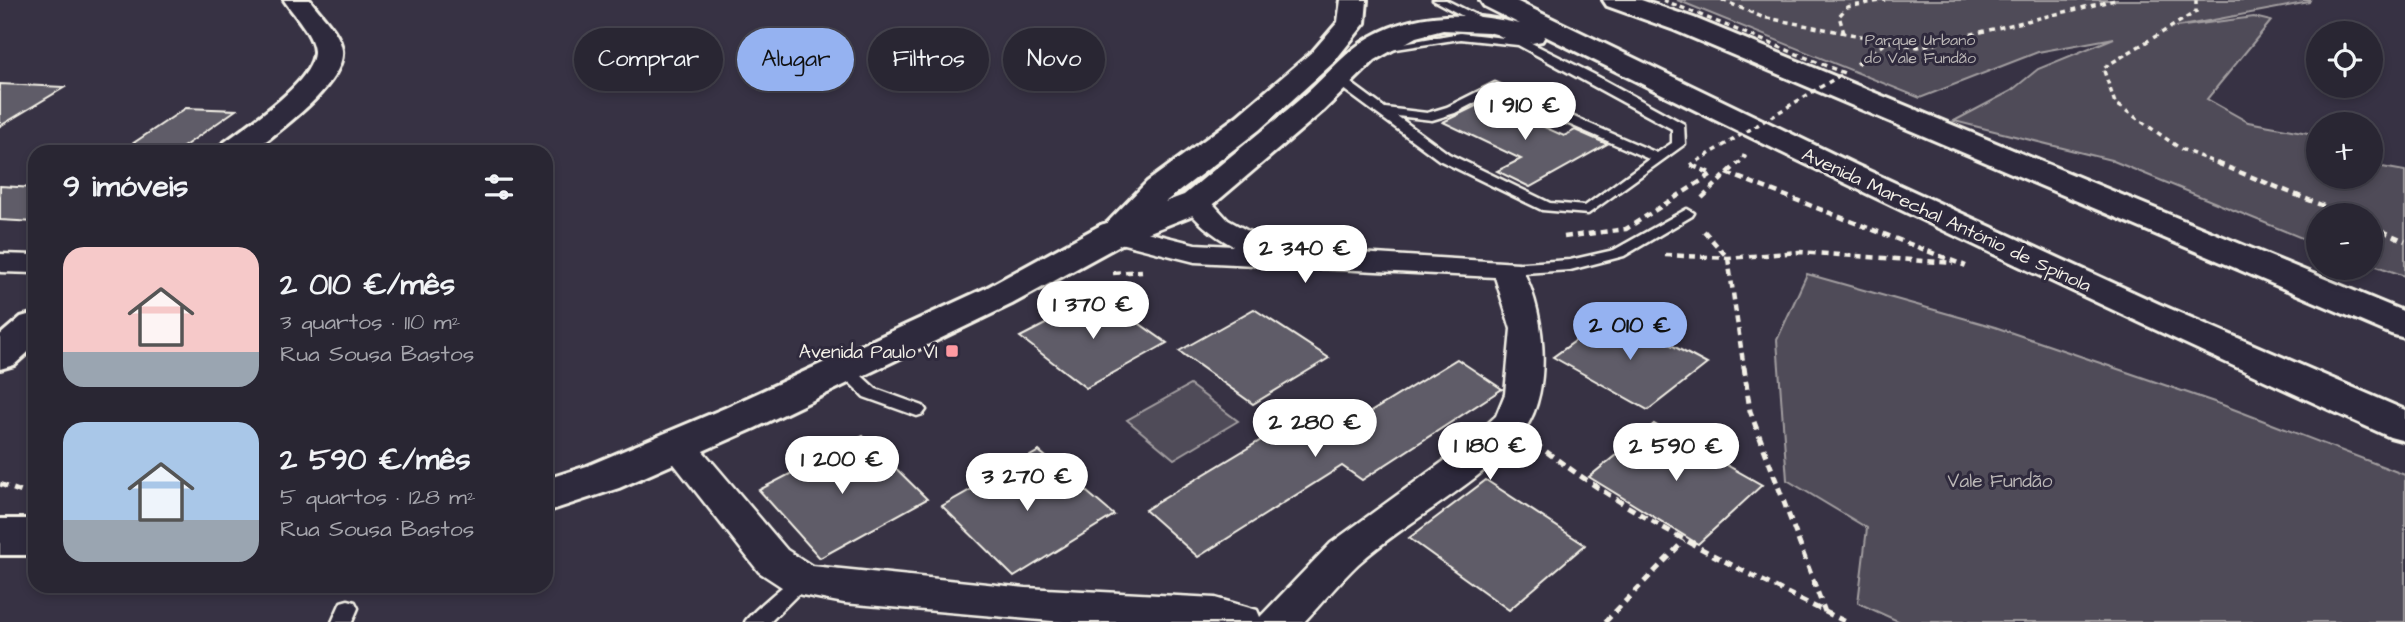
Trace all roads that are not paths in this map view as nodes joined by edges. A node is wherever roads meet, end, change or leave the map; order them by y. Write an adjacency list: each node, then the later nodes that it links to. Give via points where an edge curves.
1 (297, 0): 10 (main road, via 325,42 328,52 323,72)
2 (1354, 0): 14 (main road, via 1351,23 1323,57 1248,123 1159,189)
3 (1438, 0): 5 (lane)
4 (1616, 0): 19 (main road, via 1697,29)
5 (1490, 12): 6 (lane); 7 (main road, via 1406,31); 24 (main road, Avenida Marechal António de Spínola, via 1712,106 2145,312)
6 (1527, 45): 7 (lane, via 1460,36); 11 (lane, via 1679,127 1678,144)
7 (1365, 54): 8 (main road)
8 (1339, 80): 9 (lane); 12 (main road)
9 (1384, 111): 11 (lane, via 1428,117 1495,88); 11 (lane, via 1444,157 1547,207 1588,210)
10 (241, 145)
11 (1658, 158)
12 (1196, 202): 14 (main road); 15 (street, via 1218,226)
13 (1683, 215): 18 (lane, via 1619,253 1570,265)
14 (1115, 233): 15 (street, via 1195,253); 22 (main road, via 999,296)
15 (1278, 258): 18 (street)
16 (0, 263): 17 (street)
17 (28, 264)
18 (1507, 269): 32 (street, via 1527,330 1522,394 1511,422 1471,460 1345,552)
19 (2405, 326)
20 (28, 331): 21 (main road)
21 (0, 356)
22 (844, 369): 23 (lane, via 870,393); 25 (main road)
23 (916, 410)
24 (2405, 427)
25 (678, 446): 26 (main road); 29 (street, via 773,561)
26 (553, 494)
27 (0, 537): 28 (main road)
28 (28, 537)
29 (802, 580): 30 (lane); 31 (street, via 1026,604 1215,614)
30 (755, 622)
31 (1242, 622)
32 (1278, 622)

